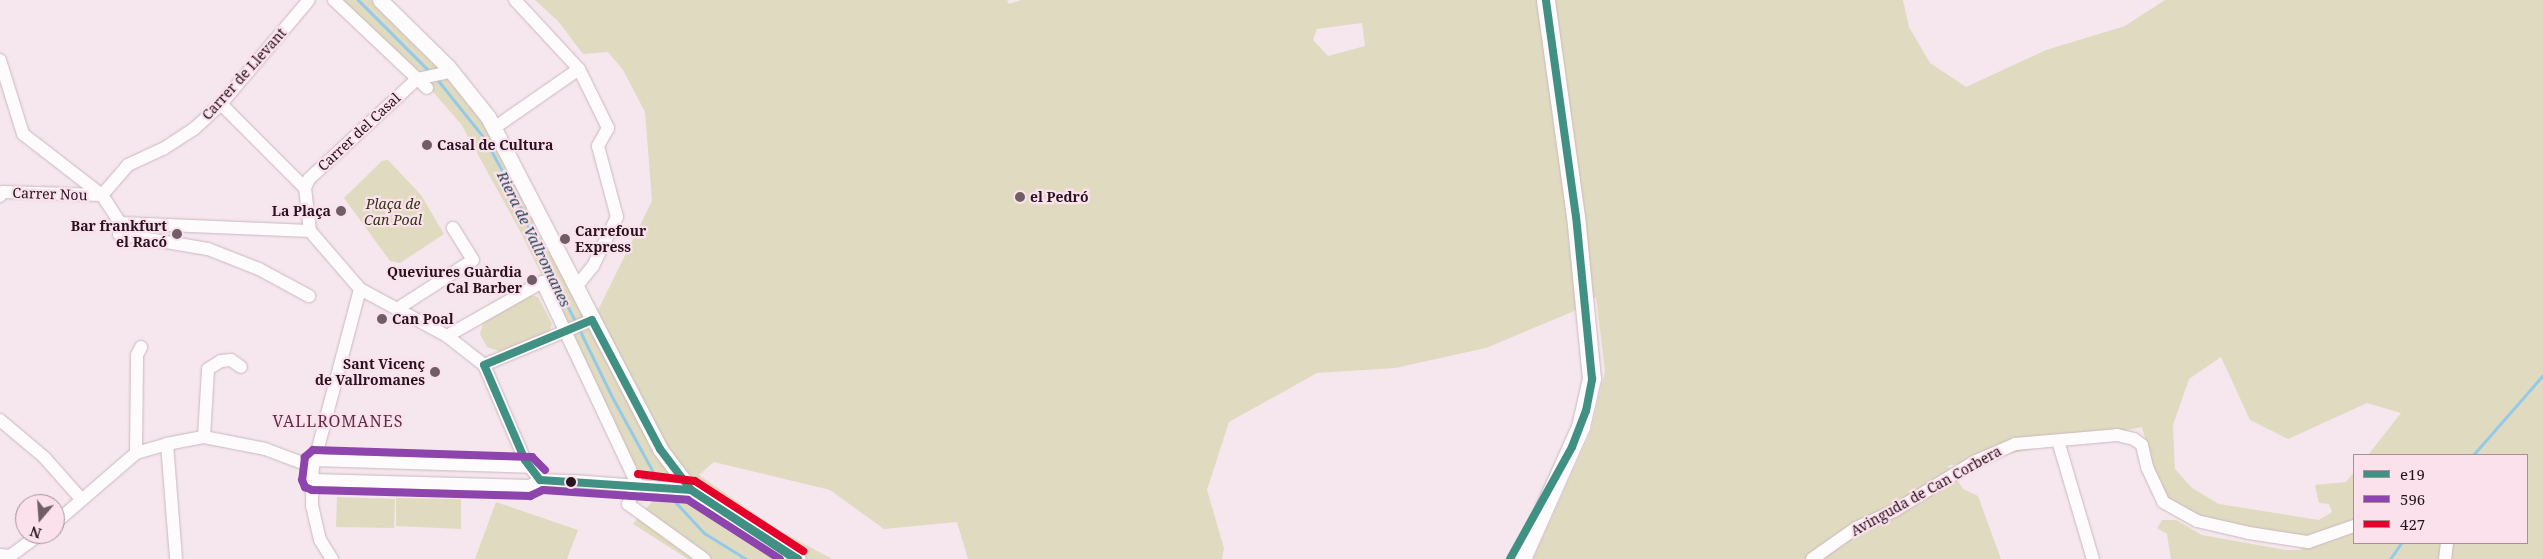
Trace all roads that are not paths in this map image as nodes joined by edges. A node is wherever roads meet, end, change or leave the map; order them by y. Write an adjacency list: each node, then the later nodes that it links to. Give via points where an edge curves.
1 (309, 0): 11 (street, Carrer de Llevant)
2 (334, 0): 9 (street)
3 (380, 0): 8 (street)
4 (515, 0): 7 (street)
5 (1546, 0): 33 (main road, via 1592,358 1590,395)
6 (0, 60): 14 (street, via 23,134)
7 (579, 69): 12 (street); 19 (street, via 608,128 598,146 617,217 593,266)
8 (451, 72): 9 (street); 12 (street)
9 (417, 79): 10 (street); 13 (street, Carrer del Casal, via 308,179)
10 (427, 88)
11 (221, 104): 13 (street); 14 (street, Carrer de Llevant, via 194,129 163,149 128,165)
12 (494, 128): 19 (street)
13 (305, 188): 18 (street)
14 (102, 195): 15 (street, Carrer Nou, via 3,192); 16 (street)
15 (0, 196)
16 (120, 223): 18 (street); 21 (street, via 119,234 208,249 250,265)
17 (454, 228): 22 (street, via 473,260)
18 (310, 231): 20 (street)
19 (576, 287): 23 (street)
20 (360, 289): 22 (street); 35 (street)
21 (309, 296)
22 (397, 309): 25 (street)
23 (592, 320): 24 (street); 40 (street, via 660,449)
24 (564, 331): 25 (street, via 542,282); 27 (street); 39 (street)
25 (447, 336): 27 (street)
26 (141, 347): 34 (street, via 137,355)
27 (484, 365): 36 (street)
28 (241, 367): 30 (street, via 231,360 221,361 208,369)
29 (0, 420): 41 (street, via 44,457)
30 (204, 437): 32 (street); 35 (street, via 265,449)
31 (2058, 441): 43 (street, Avinguda de Can Corbera, via 2117,435 2134,439 2142,445 2147,466 2163,502 2197,521 2308,542); 53 (street, Avinguda de Can Corbera, via 2015,444 1974,462 1894,511 1856,528); 54 (street)
32 (167, 444): 34 (street); 47 (street)
33 (1572, 447): 51 (main road); 52 (main road)
34 (136, 453): 41 (street)
35 (314, 464): 36 (street); 37 (street)
36 (531, 467): 38 (street)
37 (312, 480): 38 (street, via 530,486); 48 (street, via 312,506 320,540)
38 (540, 480): 39 (street)
39 (637, 484): 40 (street); 49 (street, via 628,504)
40 (691, 490): 50 (street)
41 (82, 500): 42 (street)
42 (65, 514)
43 (2353, 526)
44 (26, 544): 46 (street, via 10,556)
45 (2447, 544): 55 (street)
46 (0, 555)
47 (176, 559)
48 (332, 559)
49 (704, 559)
50 (798, 559)
51 (1510, 559)
52 (1522, 559)
53 (1812, 559)
54 (2093, 559)
55 (2445, 559)

